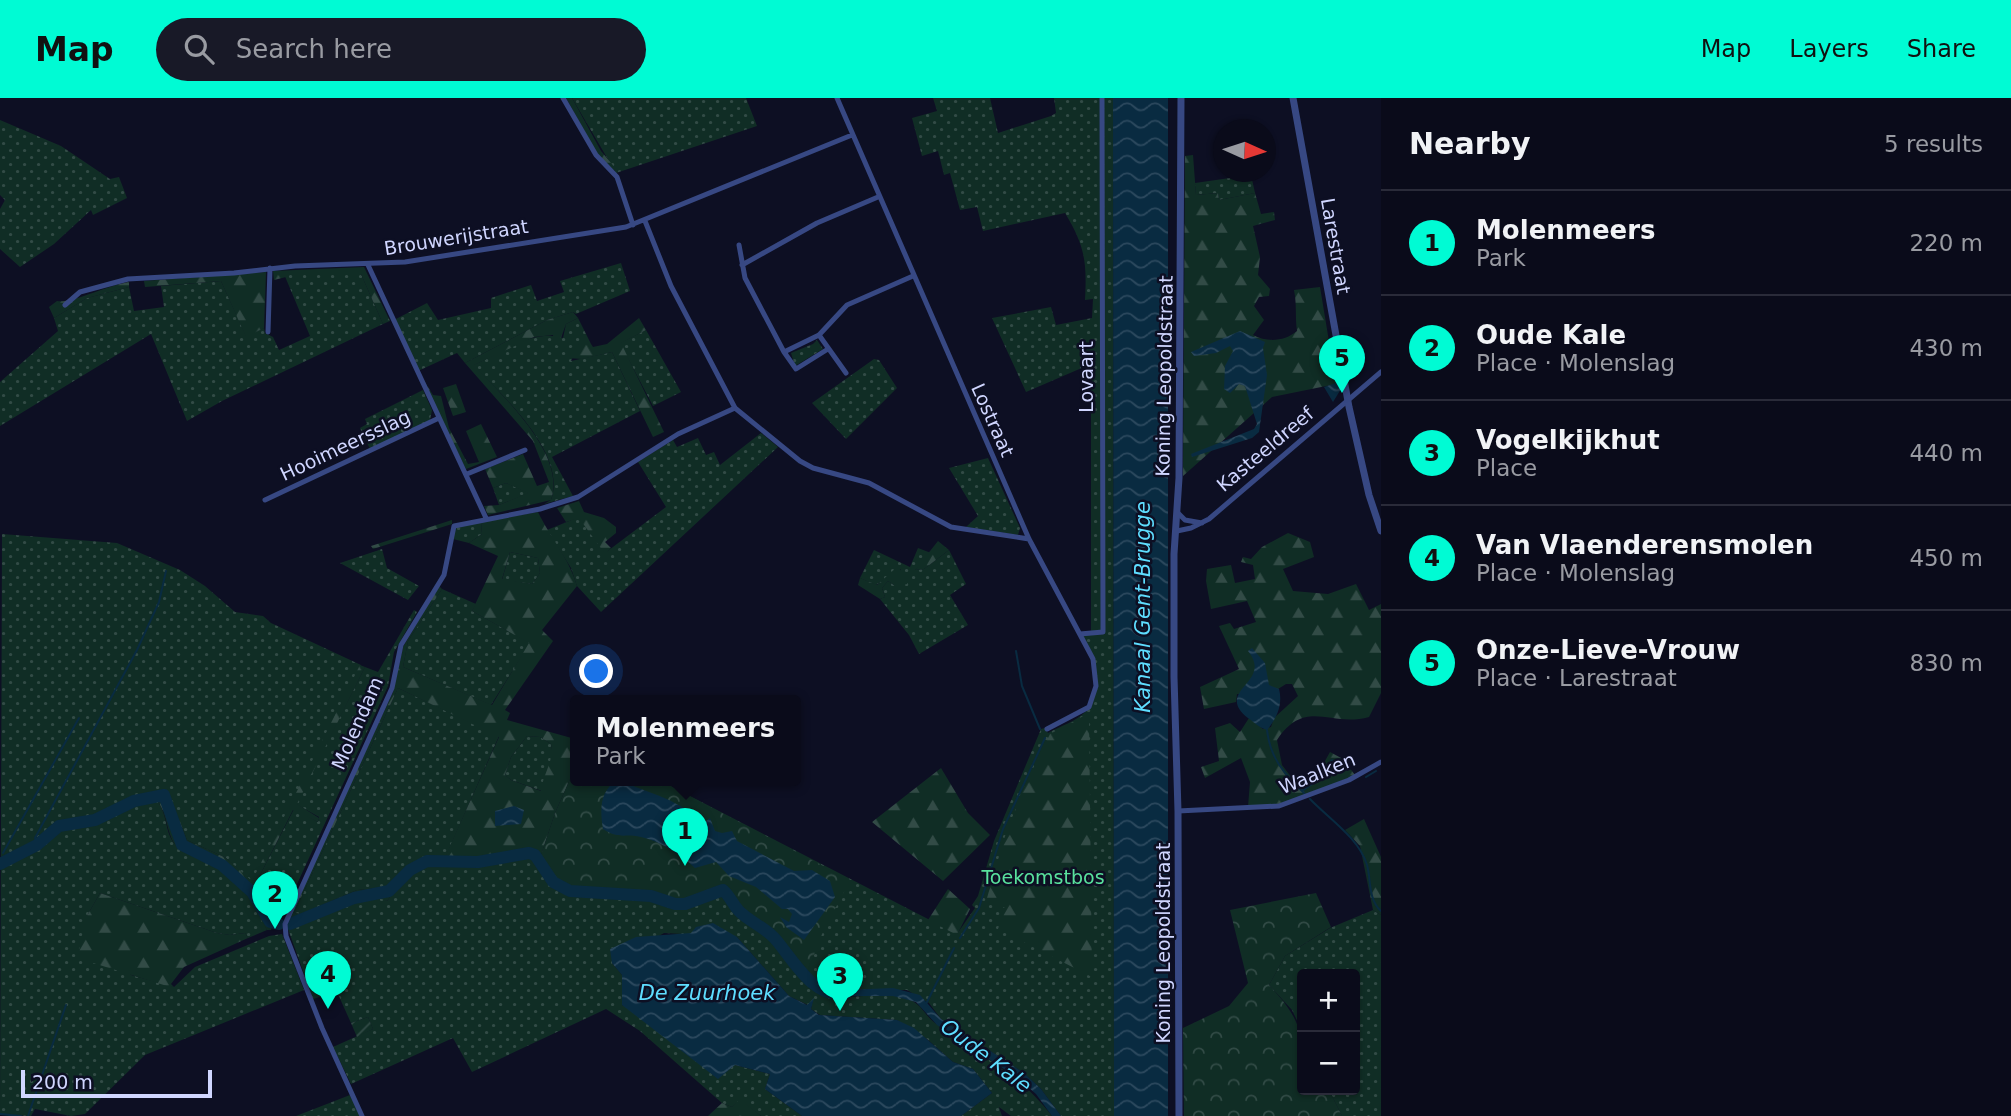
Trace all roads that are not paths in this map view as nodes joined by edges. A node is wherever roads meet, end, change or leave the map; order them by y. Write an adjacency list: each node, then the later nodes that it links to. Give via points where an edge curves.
1 (563, 98): 9 (street, via 596,155 617,177)
2 (837, 98): 6 (street, Lostraat)
3 (1102, 98): 34 (street, Lovaart, via 1103,632)
4 (1181, 98): 28 (street, Koning Leopoldstraat)
5 (1293, 98): 22 (street, Larestraat)
6 (852, 135): 7 (street, Lostraat); 8 (street, Brouwerijstraat)
7 (878, 197): 12 (street, via 817,223); 14 (street, Lostraat)
8 (645, 221): 9 (street, Brouwerijstraat); 23 (street, via 671,286)
9 (634, 225): 11 (street, Brouwerijstraat)
10 (739, 245): 12 (street)
11 (368, 265): 13 (street, Brouwerijstraat); 24 (street, Hooimeersslag)
12 (742, 265): 19 (street)
13 (270, 268): 15 (street, Brouwerijstraat, via 107,282 80,292); 16 (street)
14 (913, 276): 17 (street, via 842,308); 33 (street, Lostraat)
15 (65, 305)
16 (268, 332)
17 (819, 335): 18 (street); 19 (street)
18 (828, 349): 19 (street, via 796,369); 21 (street)
19 (784, 352)
20 (1381, 372): 22 (street, Kasteeldreef)
21 (846, 373)
22 (1348, 400): 30 (street, Kasteeldreef); 32 (street, Larestraat)
23 (735, 408): 29 (street, via 678,434 579,497); 33 (street, via 813,468 869,483 951,527)
24 (439, 418): 26 (street, Hooimeersslag); 27 (street, Hooimeersslag)
25 (525, 450): 26 (street)
26 (467, 474): 29 (street, Hooimeersslag)
27 (265, 500)
28 (1178, 513): 30 (street, via 1185,520); 31 (street, Koning Leopoldstraat)
29 (486, 518): 38 (street, Molendam, via 454,526 444,575 401,645 392,688 285,924 322,1028)
30 (1202, 523): 31 (street, Kasteeldreef)
31 (1177, 531): 37 (street, Koning Leopoldstraat, via 1174,677)
32 (1381, 531)
33 (1029, 540): 34 (street, Lostraat)
34 (1080, 634): 35 (street, Lostraat, via 1095,667 1092,702 1083,712)
35 (1047, 729)
36 (1381, 762): 37 (street, Waalken, via 1349,780 1279,806)
37 (1178, 811): 39 (street, Koning Leopoldstraat)
38 (362, 1116)
39 (1180, 1116)

